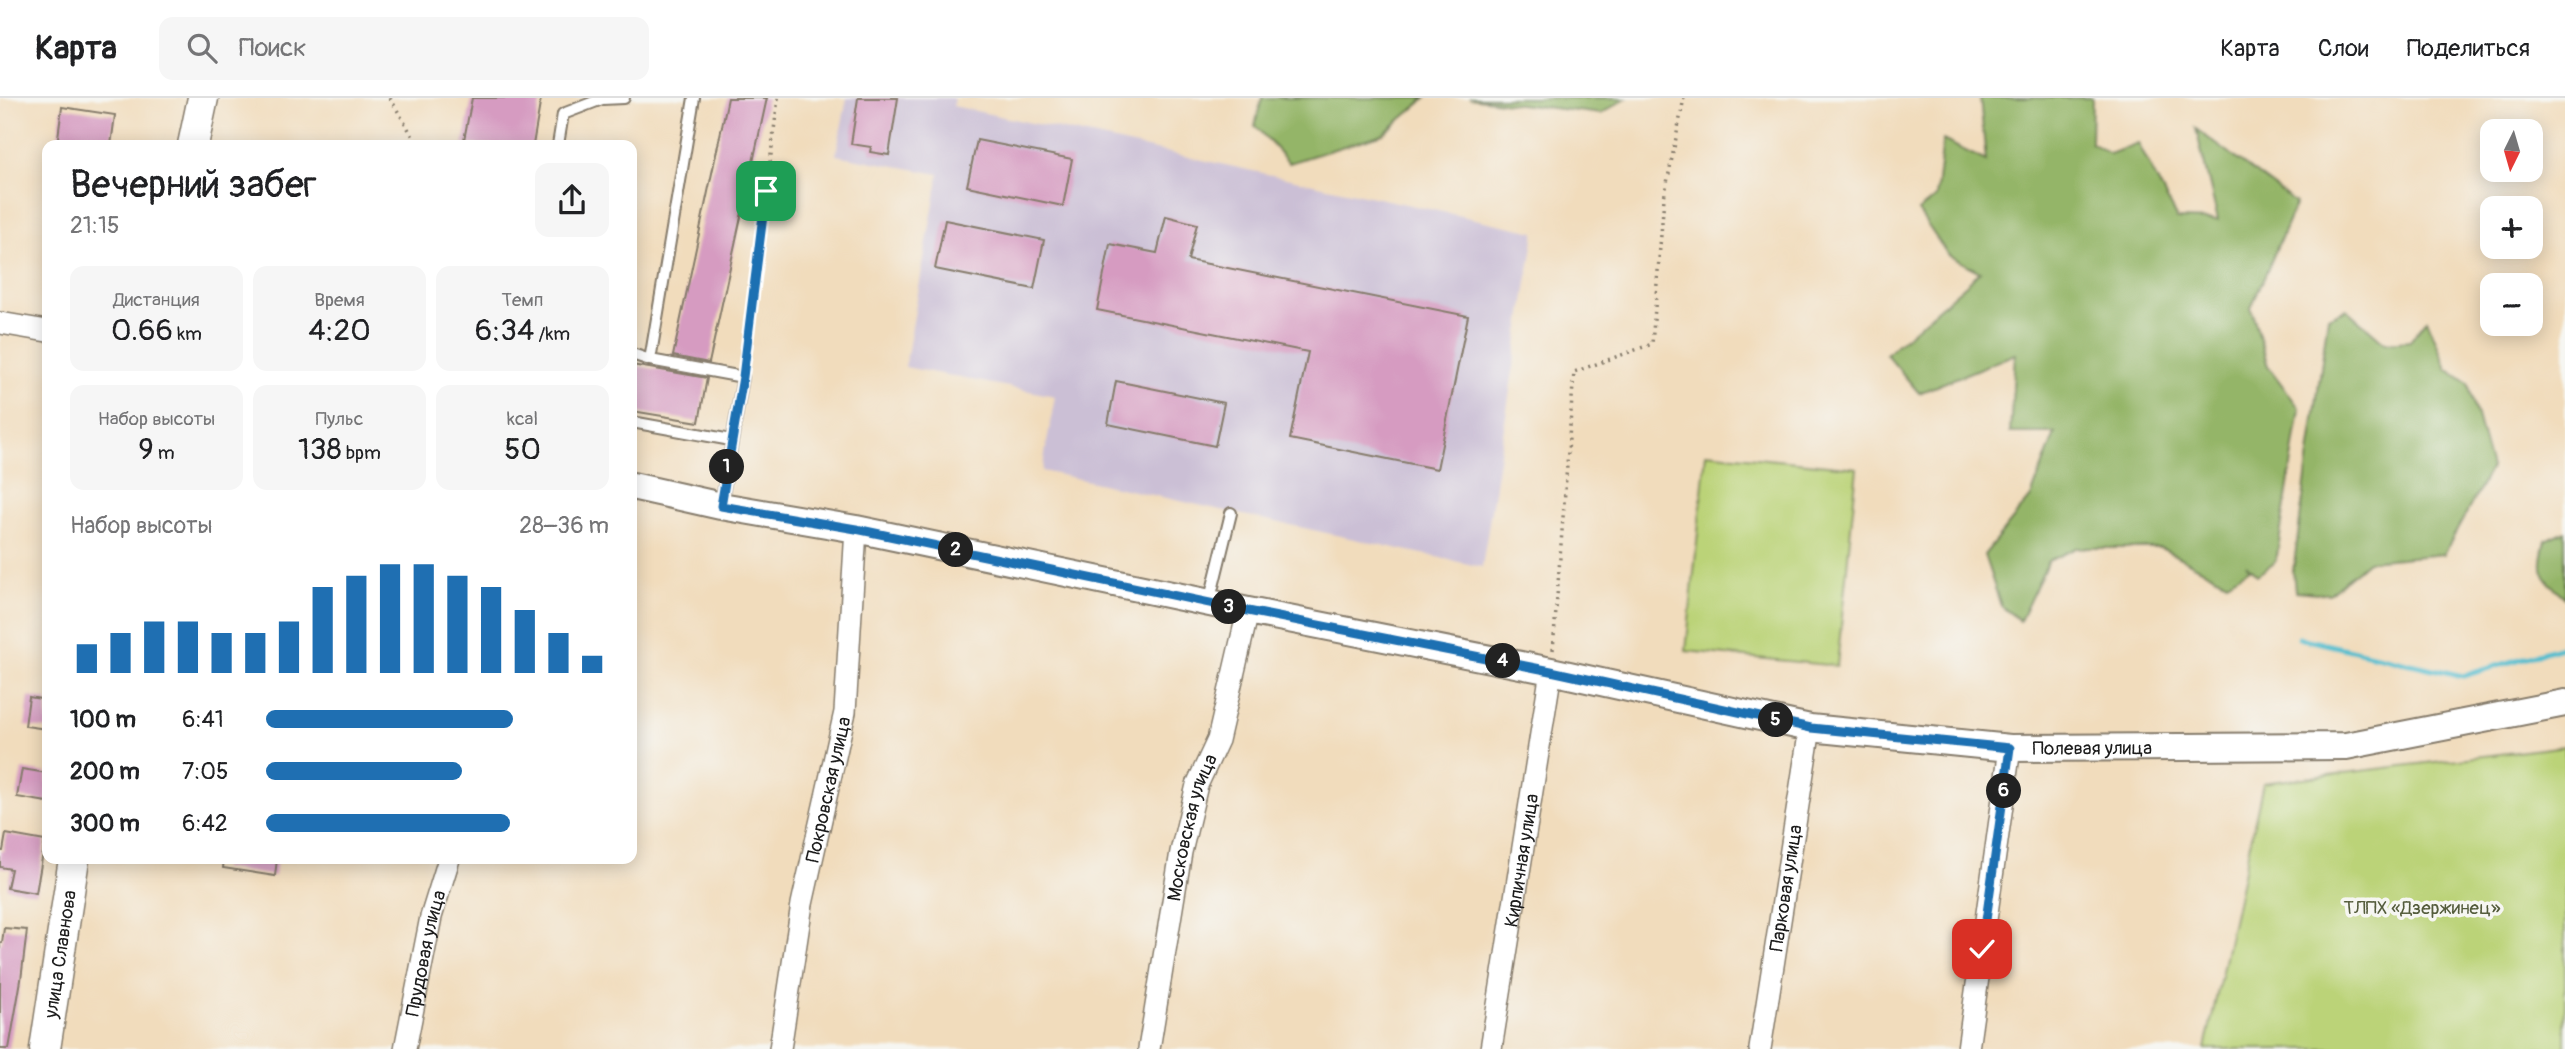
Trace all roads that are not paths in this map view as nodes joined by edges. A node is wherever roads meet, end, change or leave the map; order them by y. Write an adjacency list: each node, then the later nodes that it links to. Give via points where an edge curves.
1 (203, 98): 4 (main road)
2 (624, 98): 5 (lane, via 602,99 563,114)
3 (694, 98): 9 (lane)
4 (194, 140)
5 (559, 140)
6 (0, 323): 7 (street)
7 (42, 330)
8 (637, 356): 9 (lane)
9 (650, 360): 11 (lane, via 743,377)
10 (637, 423): 11 (lane)
11 (731, 440): 13 (lane)
12 (637, 487): 13 (street, Полевая улица)
13 (721, 506): 15 (street, Полевая улица)
14 (1231, 513): 16 (lane)
15 (856, 529): 16 (street, Полевая улица); 26 (street, Покровская улица, via 845,712 802,904)
16 (1209, 603): 17 (street, Полевая улица)
17 (1248, 611): 18 (street, Полевая улица); 27 (street, Московская улица, via 1218,740 1197,785 1181,852)
18 (1551, 671): 20 (street, Полевая улица); 28 (street, Кирпичная улица)
19 (2565, 703): 21 (street, Полевая улица, via 2346,746)
20 (1811, 728): 21 (street, Полевая улица); 29 (street, Парковая улица)
21 (2010, 748): 30 (street)
22 (73, 864): 24 (main road, улица Славнова)
23 (447, 864): 25 (street, Прудовая улица, via 431,917)
24 (46, 1049)
25 (405, 1049)
26 (780, 1049)
27 (1149, 1049)
28 (1491, 1049)
29 (1760, 1049)
30 (1968, 1049)

